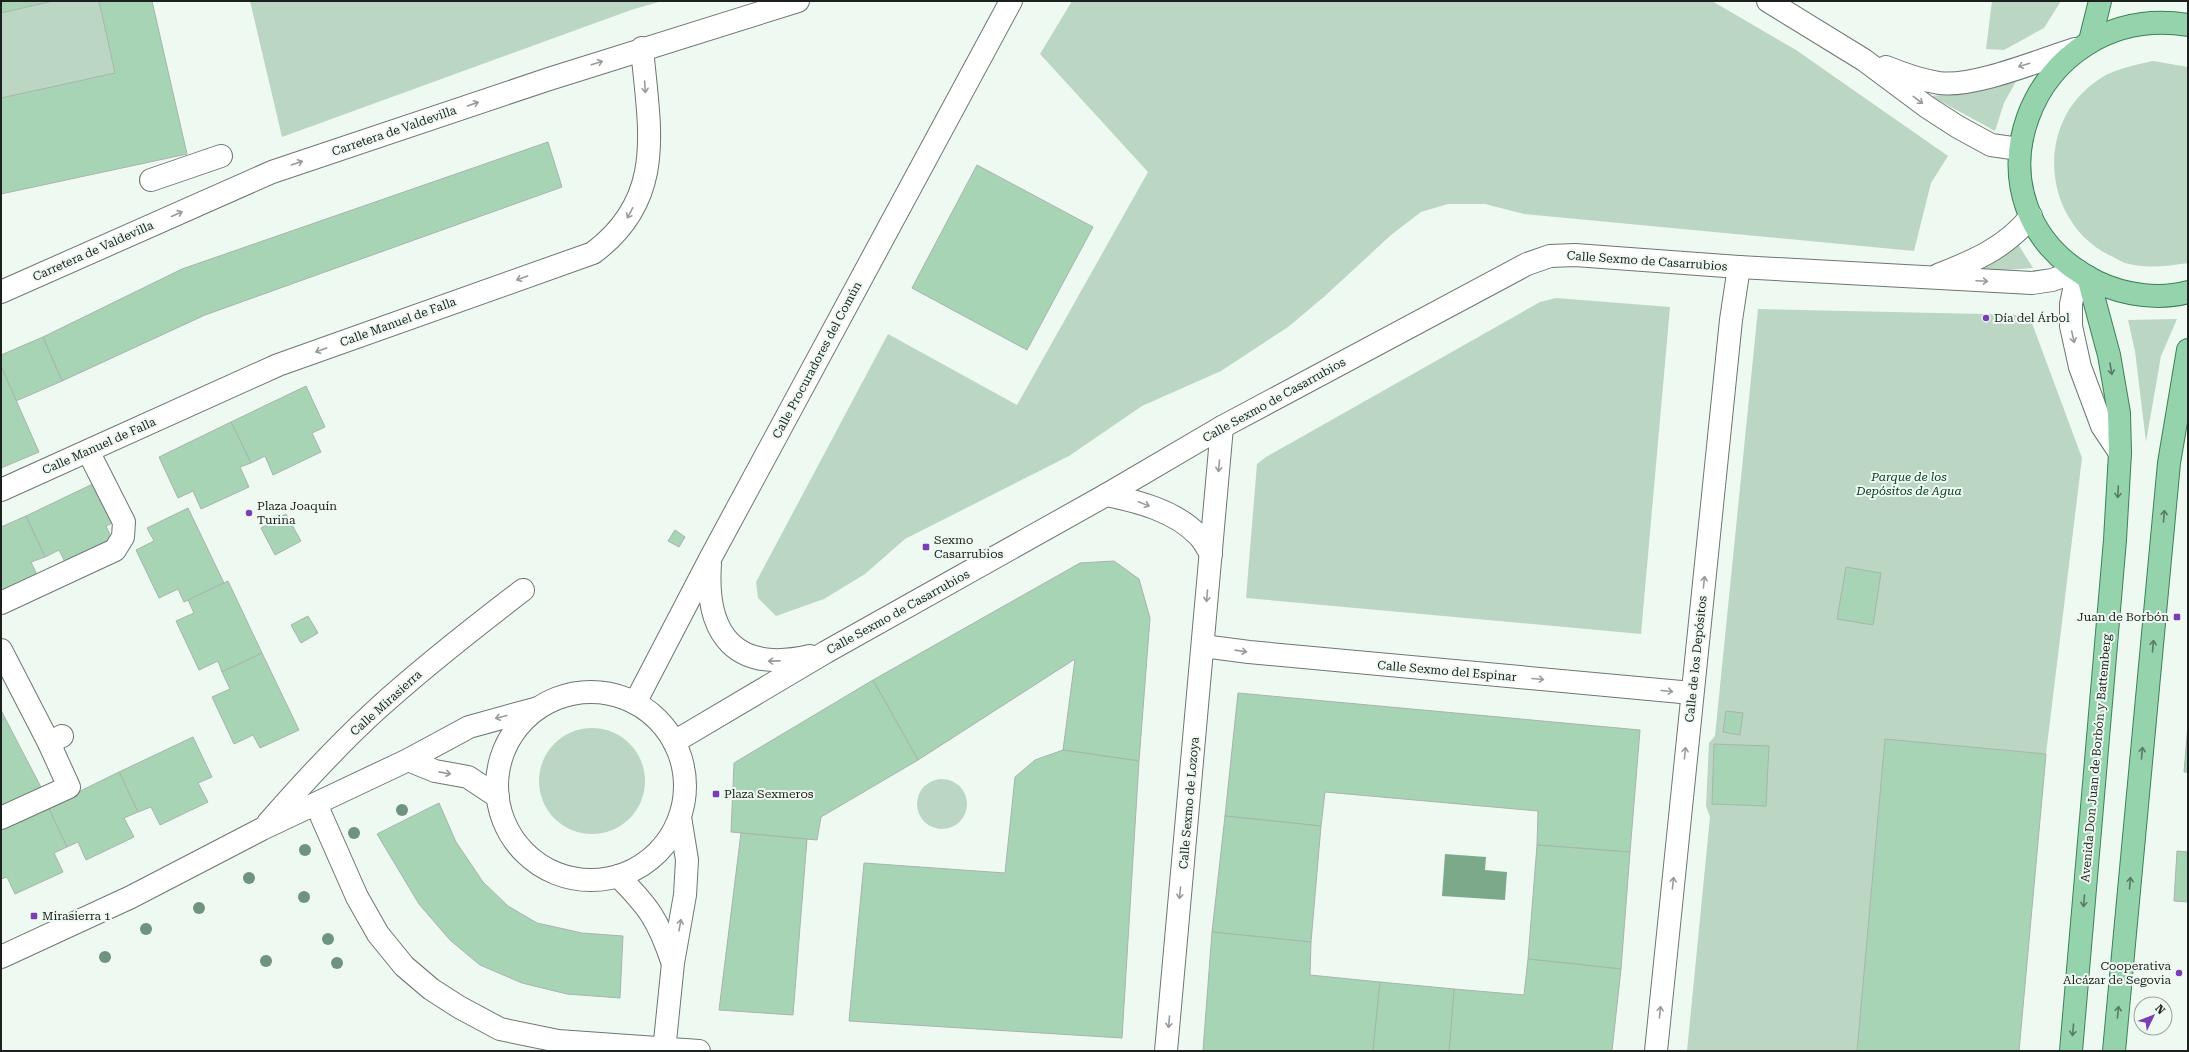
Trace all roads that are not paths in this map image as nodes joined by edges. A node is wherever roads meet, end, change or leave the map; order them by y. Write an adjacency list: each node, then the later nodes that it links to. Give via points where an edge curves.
1 (798, 1): 7 (street, Carretera de Valdevilla)
2 (1768, 1): 8 (street)
3 (2100, 1): 6 (main road)
4 (1002, 7): 26 (street, Calle Procuradores del Común)
5 (2188, 25): 6 (main road, via 2154,20 2133,22 2111,28)
6 (2083, 43): 8 (street, one-way to 8, via 1981,79 1947,83 1917,78); 9 (main road, via 2047,74 2036,91 2022,129)
7 (642, 48): 16 (street, Carretera de Valdevilla, one-way to 7, via 272,172); 21 (street, Calle Manuel de Falla, one-way to 21, via 650,149 648,167 640,196 627,220 611,239 599,248 592,253 278,365)
8 (1864, 60): 9 (street, one-way to 9, via 1927,107 1990,145)
9 (2019, 149): 12 (main road, via 2020,176)
10 (221, 156): 11 (street)
11 (151, 180)
12 (2031, 216): 14 (main road, via 2051,246); 15 (street, Calle Sexmo de Casarrubios, via 2019,231 1996,249 1968,264)
13 (1739, 267): 15 (street, Calle Sexmo de Casarrubios); 20 (street, Calle Sexmo de Casarrubios, via 1575,255 1550,256 1507,274); 32 (street, Calle de los Depósitos, one-way to 13, via 1731,320)
14 (2083, 274): 15 (street, Calle Sexmo de Casarrubios, one-way to 14, via 2032,283); 17 (main road, via 2106,286 2145,295 2165,296); 22 (main road, Avenida Don Juan de Borbón y Battemberg, one-way to 22, via 2108,355 2119,414); 22 (street, one-way to 22, via 2071,304 2071,326 2080,367 2102,426)
15 (1929, 278)
16 (1, 292)
17 (2188, 292)
18 (2188, 350): 19 (main road)
19 (2183, 403): 50 (main road, one-way to 19, via 2169,463)
20 (1222, 427): 24 (street, Calle Sexmo de Casarrubios); 25 (street, Calle Sexmo de Lozoya, one-way to 25)
21 (88, 450): 23 (street, Calle Manuel de Falla); 28 (street, via 124,522 123,537 115,550)
22 (2120, 454): 49 (main road, Avenida Don Juan de Borbón y Battemberg, one-way to 49, via 2115,540)
23 (1, 490)
24 (1106, 495): 25 (street, one-way to 25, via 1139,501 1162,511 1199,536); 31 (street, Calle Sexmo de Casarrubios)
25 (1211, 554): 29 (street, Calle Sexmo de Lozoya, one-way to 29)
26 (711, 557): 31 (street, one-way to 26, via 789,661 765,661 744,654 726,639 714,618 709,586); 33 (street, Calle Procuradores del Común)
27 (523, 590): 41 (street, Calle Mirasierra, via 449,647 375,712 308,778)
28 (1, 603)
29 (1203, 646): 32 (street, Calle Sexmo del Espinar, one-way to 32); 47 (street, Calle Sexmo de Lozoya, one-way to 47)
30 (1, 650): 40 (street, via 56,740 68,787)
31 (826, 652): 35 (street, Calle Sexmo de Casarrubios)
32 (1692, 694): 48 (street, Calle de los Depósitos, one-way to 32)
33 (635, 703): 34 (street, via 618,696 594,692 569,694); 35 (street, via 657,719)
34 (538, 708): 36 (street, Calle Mirasierra, one-way to 36, via 469,727); 37 (street, via 525,718 506,746 500,763)
35 (674, 742): 39 (street, via 684,773 685,792)
36 (408, 760): 37 (street, one-way to 37, via 435,771 468,777); 38 (street, Calle Mirasierra)
37 (498, 797): 42 (street, via 507,828 527,854 554,872 586,880)
38 (316, 804): 41 (street, Calle Mirasierra); 45 (street, via 357,897 378,934 404,966 431,989 500,1029 558,1041)
39 (680, 817): 42 (street, via 666,843 651,859); 44 (street, one-way to 39, via 685,895 687,860)
40 (1, 818)
41 (262, 829): 43 (street, Calle Mirasierra, via 131,897)
42 (618, 876): 44 (street, via 656,919)
43 (1, 957)
44 (673, 963): 45 (street)
45 (665, 1049): 46 (street)
46 (699, 1051)
47 (1166, 1051)
48 (1656, 1051)
49 (2071, 1051)
50 (2114, 1051)

